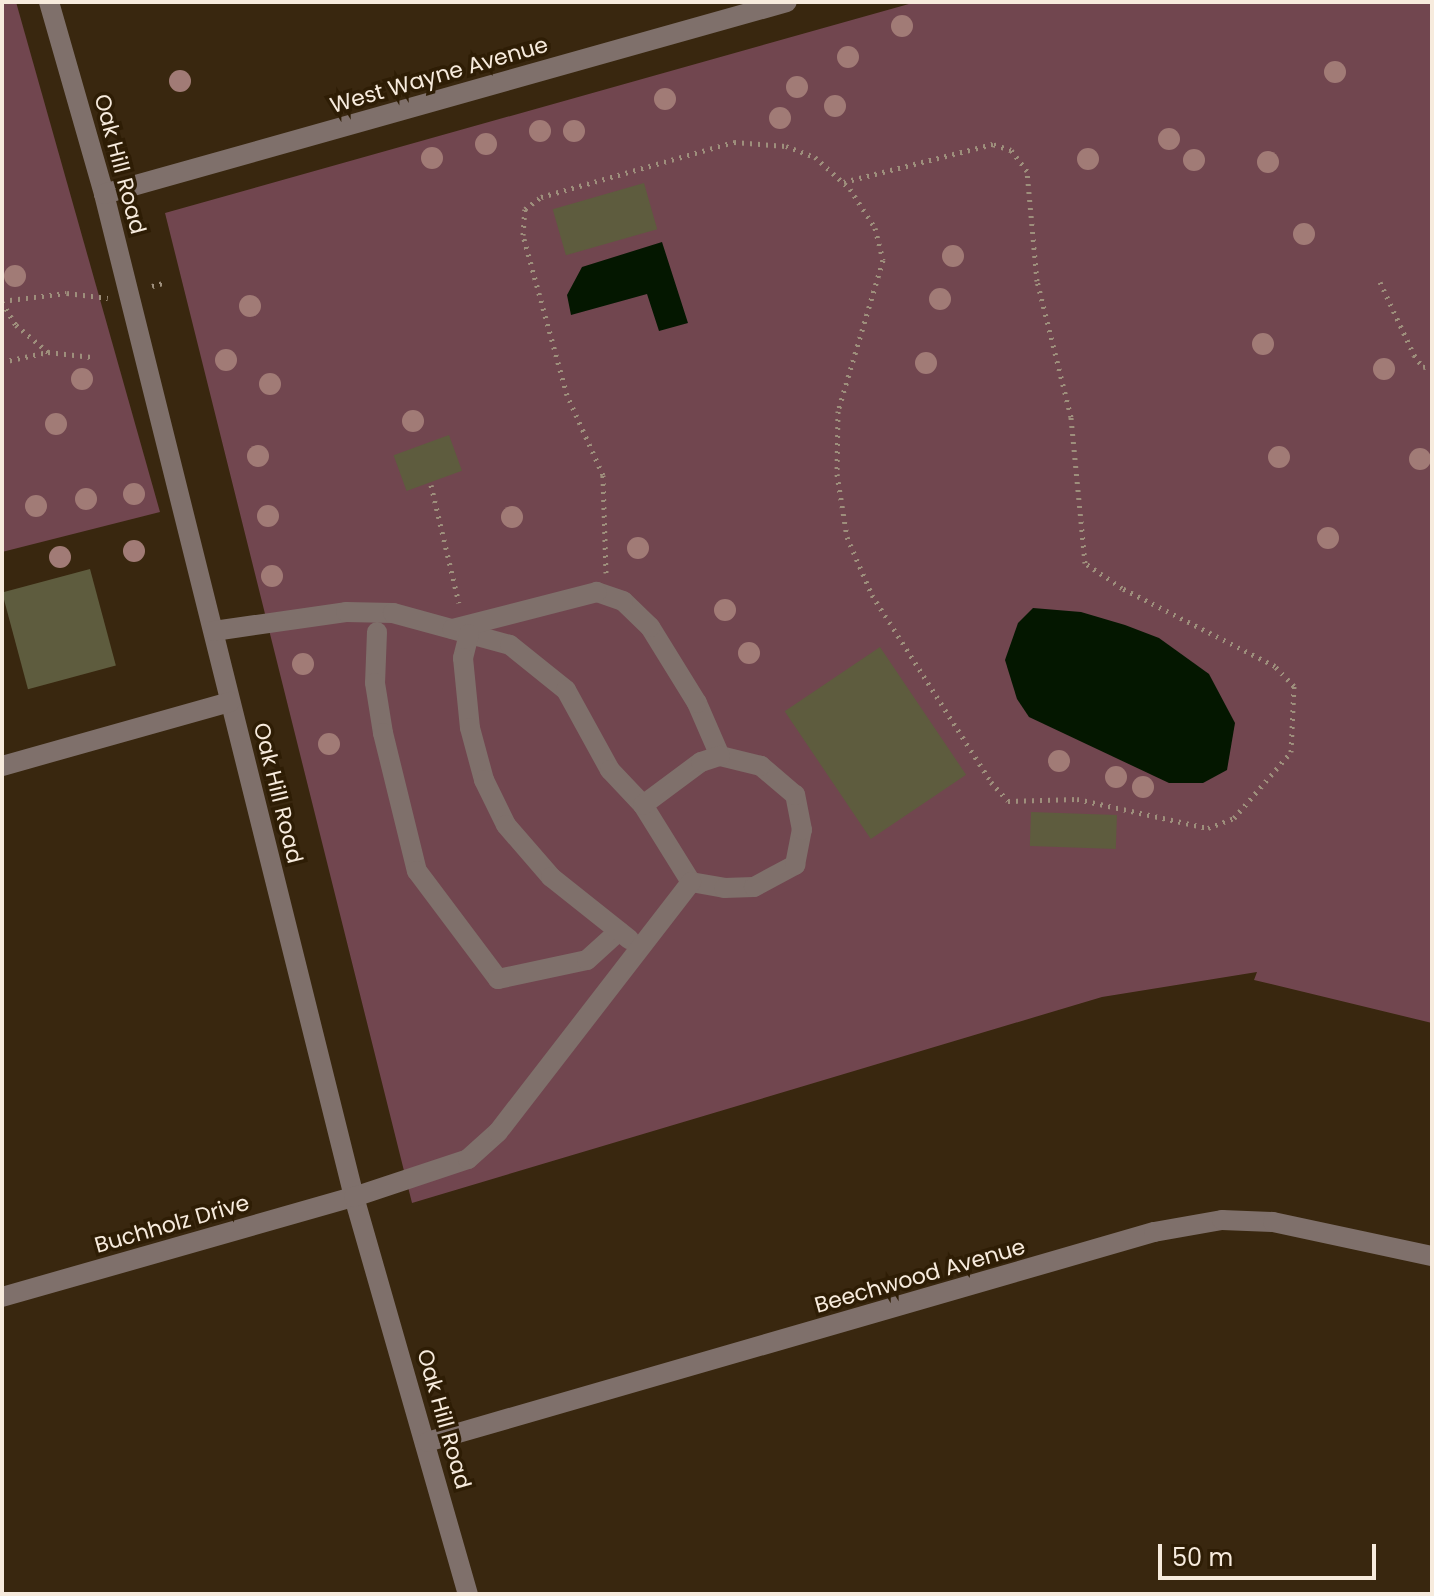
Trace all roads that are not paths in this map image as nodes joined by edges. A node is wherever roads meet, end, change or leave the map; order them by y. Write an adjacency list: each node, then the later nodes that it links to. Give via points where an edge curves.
1 (49, 2): 3 (street, Oak Hill Road)
2 (787, 2): 3 (street, West Wayne Avenue)
3 (104, 194): 4 (street, Oak Hill Road)
4 (214, 631): 5 (street, via 346,612 393,613); 7 (street, Oak Hill Road)
5 (461, 631): 8 (street, via 597,592 623,601 650,627 697,703); 10 (street, via 510,645 566,690 610,770); 12 (street, via 464,687 484,780 506,825 551,877)
6 (377, 632): 12 (street, via 375,683 383,733 417,871 498,979 587,960)
7 (230, 702): 9 (street); 14 (street, Oak Hill Road)
8 (720, 756): 10 (street, via 701,762); 11 (street, via 761,766 786,786 801,813 802,847 795,865 754,887)
9 (2, 766)
10 (643, 805): 11 (street)
11 (691, 882): 13 (street, Buchholz Drive)
12 (619, 931): 13 (street)
13 (638, 946): 14 (street, Buchholz Drive, via 498,1132 468,1159)
14 (354, 1197): 16 (street, Buchholz Drive); 17 (street, Oak Hill Road)
15 (1432, 1256): 17 (street, Beechwood Avenue, via 1273,1222 1222,1220 1154,1232)
16 (2, 1297)
17 (427, 1442): 18 (street, Oak Hill Road)
18 (468, 1594)

